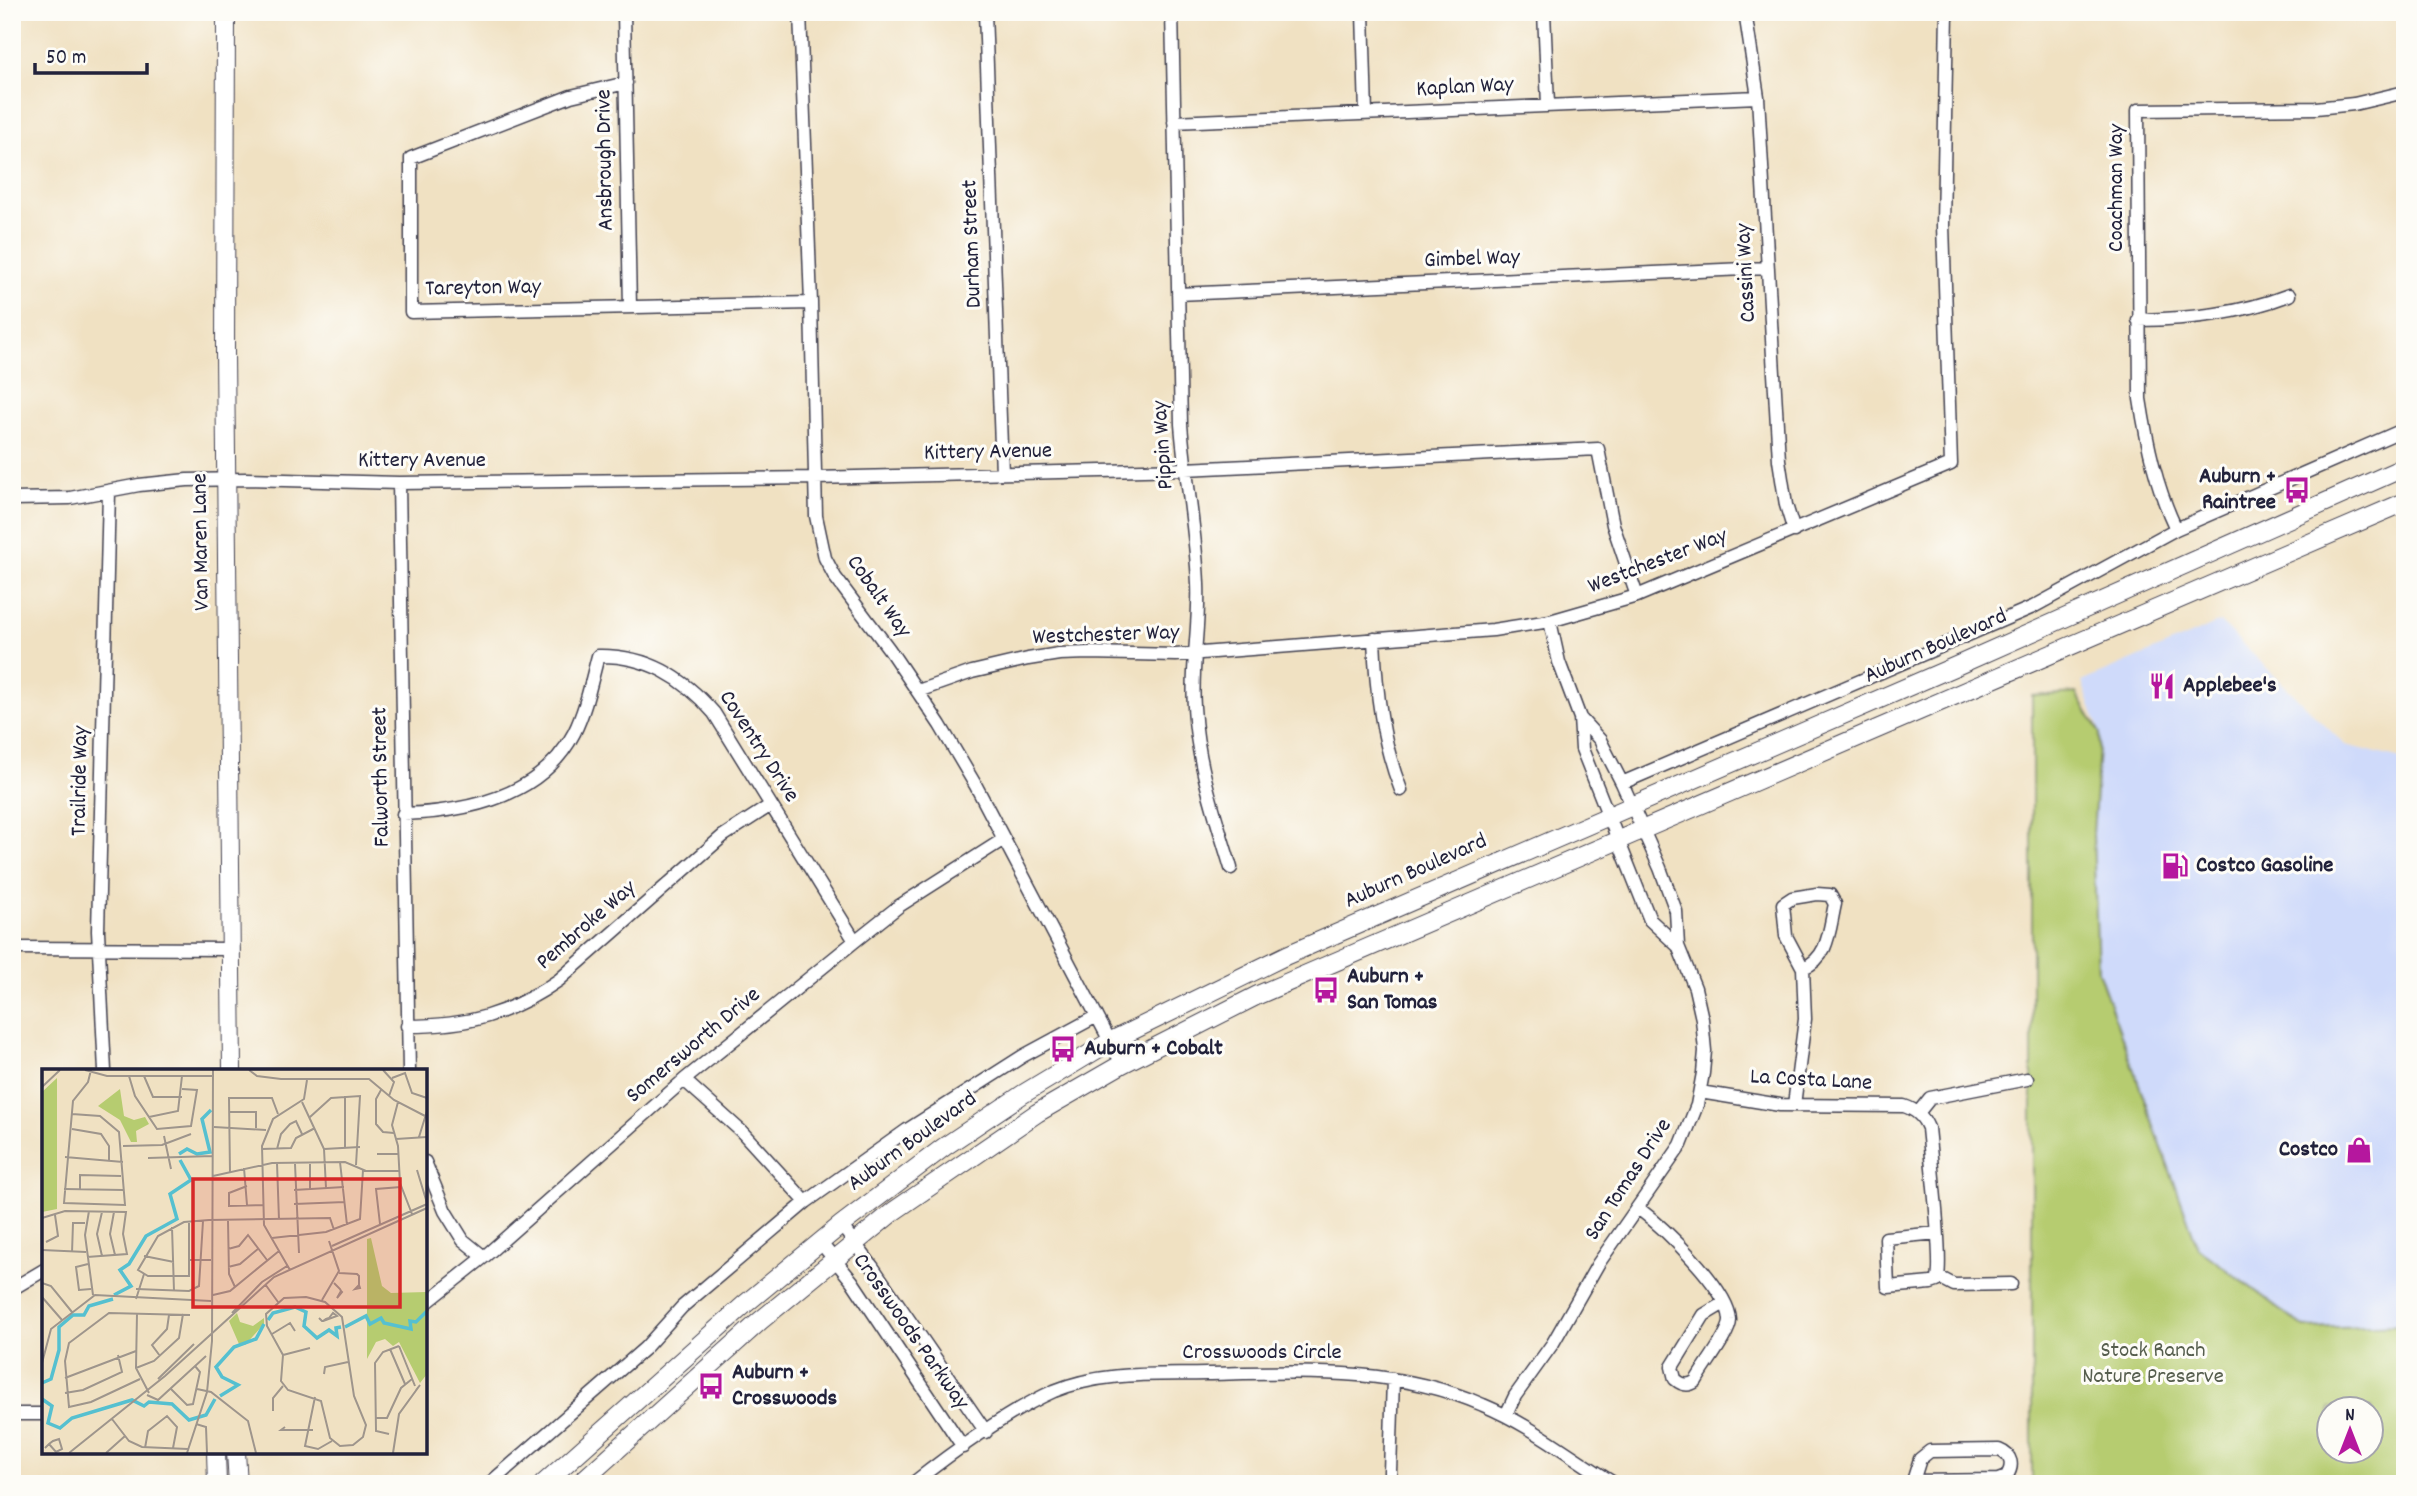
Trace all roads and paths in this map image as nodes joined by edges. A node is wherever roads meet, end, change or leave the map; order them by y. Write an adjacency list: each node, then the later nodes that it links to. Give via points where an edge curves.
1 (226, 12): 27 (main road, Van Maren Lane)
2 (624, 12): 10 (street, Ansbrough Drive)
3 (800, 12): 19 (street, Cobalt Way)
4 (985, 12): 25 (street, Durham Street)
5 (1172, 12): 15 (street, Pippin Way)
6 (1363, 12): 14 (street)
7 (1544, 12): 13 (street)
8 (1745, 12): 12 (street, Cassini Way)
9 (1947, 12): 33 (street, Westchester Way, via 1943,225 1951,464)
10 (626, 83): 20 (street, Ansbrough Drive); 20 (street, Tareyton Way, via 571,96 411,158 411,312)
11 (2405, 92): 21 (street, Coachman Way, via 2316,108 2138,110)
12 (1758, 96): 13 (street, Kaplan Way); 16 (street, Cassini Way)
13 (1548, 106): 14 (street, Kaplan Way)
14 (1366, 114): 15 (street, Kaplan Way)
15 (1174, 122): 17 (street, Pippin Way)
16 (1768, 268): 17 (street, Gimbel Way); 33 (street, Cassini Way, via 1779,460)
17 (1178, 294): 24 (street, Pippin Way)
18 (2289, 295): 21 (street, via 2207,316)
19 (811, 303): 20 (street, Tareyton Way); 26 (street, Cobalt Way)
20 (630, 307)
21 (2138, 320): 32 (street, Coachman Way, via 2146,441)
22 (2405, 429): 32 (street)
23 (2405, 467): 43 (main road, Auburn Boulevard)
24 (1185, 469): 25 (street, Kittery Avenue); 34 (street, Kittery Avenue, via 1598,449 1613,525); 37 (street, Pippin Way, via 1198,585)
25 (1002, 473): 26 (street, Kittery Avenue)
26 (815, 478): 28 (street, Kittery Avenue); 38 (street, Cobalt Way, via 816,516 825,558)
27 (225, 480): 28 (street, Kittery Avenue); 29 (street, Kittery Avenue, via 139,485); 54 (main road, Van Maren Lane)
28 (399, 483): 44 (street, Falworth Street)
29 (110, 492): 30 (street, Kittery Avenue); 53 (street, Trailride Way)
30 (12, 499)
31 (2405, 502): 46 (main road, Auburn Boulevard)
32 (2176, 529): 40 (street, via 2033,607)
33 (1794, 531): 34 (street, Westchester Way)
34 (1637, 596): 35 (street, Westchester Way)
35 (1550, 621): 36 (street, Westchester Way); 39 (street, San Tomas Drive, via 1559,662)
36 (1374, 639): 37 (street, Westchester Way); 41 (street, via 1380,710)
37 (1195, 653): 38 (street, Westchester Way, via 1048,656 972,672); 49 (street, Pippin Way, via 1198,747)
38 (918, 691): 47 (street, Cobalt Way)
39 (1580, 718): 40 (street, San Tomas Drive, via 1600,740); 45 (street, San Tomas Drive, via 1582,749)
40 (1622, 783): 43 (street, San Tomas Drive)
41 (1401, 790)
42 (771, 805): 44 (street, Coventry Drive, via 713,713 682,681 652,664 598,656 574,733 535,779 480,804); 50 (street, Coventry Drive); 57 (street, Pembroke Way, via 723,836 540,993 477,1020)
43 (1631, 805): 45 (main road, Auburn Boulevard); 46 (street, San Tomas Drive)
44 (403, 814): 57 (street, Falworth Street)
45 (1609, 815): 48 (street, San Tomas Drive); 58 (main road, Auburn Boulevard, via 1287,955)
46 (1642, 828): 48 (main road, Auburn Boulevard); 51 (street, San Tomas Drive, via 1676,911)
47 (1004, 839): 50 (street, Somersworth Drive, via 899,906); 56 (street, Cobalt Way)
48 (1619, 839): 51 (street, San Tomas Drive, via 1650,920); 59 (main road, Auburn Boulevard, via 1258,995)
49 (1231, 868)
50 (855, 941): 64 (street, Somersworth Drive)
51 (1678, 946): 65 (street, San Tomas Drive, via 1702,1019)
52 (12, 948): 53 (street)
53 (99, 948): 54 (street); 60 (street, Trailride Way)
54 (233, 949): 61 (main road, Van Maren Lane)
55 (1803, 968): 55 (street, via 1815,963 1823,952 1835,904 1830,895 1792,898 1783,904 1786,936); 66 (street, via 1805,1019)
56 (1097, 1016): 58 (street, Cobalt Way); 69 (street, via 907,1130)
57 (407, 1026): 62 (street, Falworth Street)
58 (1111, 1041): 59 (street, Cobalt Way); 71 (main road, Auburn Boulevard, via 944,1147)
59 (1122, 1064): 74 (main road, Auburn Boulevard, via 965,1161)
60 (105, 1069)
61 (232, 1069)
62 (409, 1069)
63 (2027, 1079): 67 (street, via 1930,1098)
64 (684, 1080): 69 (street, via 741,1132); 75 (street, Somersworth Drive)
65 (1700, 1092): 66 (street, La Costa Lane); 70 (street, San Tomas Drive, via 1681,1145)
66 (1794, 1105): 67 (street, La Costa Lane, via 1903,1106)
67 (1918, 1113): 72 (street, via 1928,1128)
68 (427, 1167): 75 (street, via 463,1240)
69 (806, 1202): 94 (street, via 682,1307 645,1348)
70 (1638, 1208): 82 (street, via 1702,1270); 86 (street, San Tomas Drive, via 1598,1264)
71 (841, 1225): 73 (main road, Auburn Boulevard); 74 (street, Crosswoods Parkway)
72 (1937, 1233): 78 (street); 78 (street, via 1886,1238 1888,1287 1931,1283)
73 (820, 1242): 76 (street, Crosswoods Parkway); 95 (main road, Auburn Boulevard)
74 (855, 1244): 76 (main road, Auburn Boulevard); 87 (street, Crosswoods Parkway)
75 (484, 1257): 81 (street, Somersworth Drive)
76 (835, 1260): 88 (street, Crosswoods Parkway); 96 (main road, Auburn Boulevard)
77 (42, 1271): 80 (street)
78 (1939, 1277): 79 (street, via 1954,1285)
79 (2011, 1284)
80 (12, 1289)
81 (427, 1302)
82 (1724, 1303): 82 (street, via 1729,1327 1696,1381 1681,1384 1672,1367 1704,1315)
83 (1393, 1379): 86 (street, Crosswoods Circle, via 1463,1397); 87 (street, Crosswoods Circle, via 1314,1372 1096,1378 1055,1391); 98 (street)
84 (12, 1413): 85 (street)
85 (42, 1414)
86 (1506, 1415): 99 (street, Crosswoods Circle)
87 (986, 1432): 88 (street, Crosswoods Circle)
88 (963, 1447): 97 (street, Crosswoods Circle)
89 (216, 1454): 92 (main road)
90 (236, 1454): 93 (main road)
91 (1912, 1482): 91 (street, via 1920,1459 1930,1451 1999,1450 2010,1459 2006,1477 1998,1480)
92 (217, 1484)
93 (238, 1484)
94 (489, 1484)
95 (543, 1484)
96 (579, 1484)
97 (912, 1484)
98 (1392, 1484)
99 (1615, 1484)

